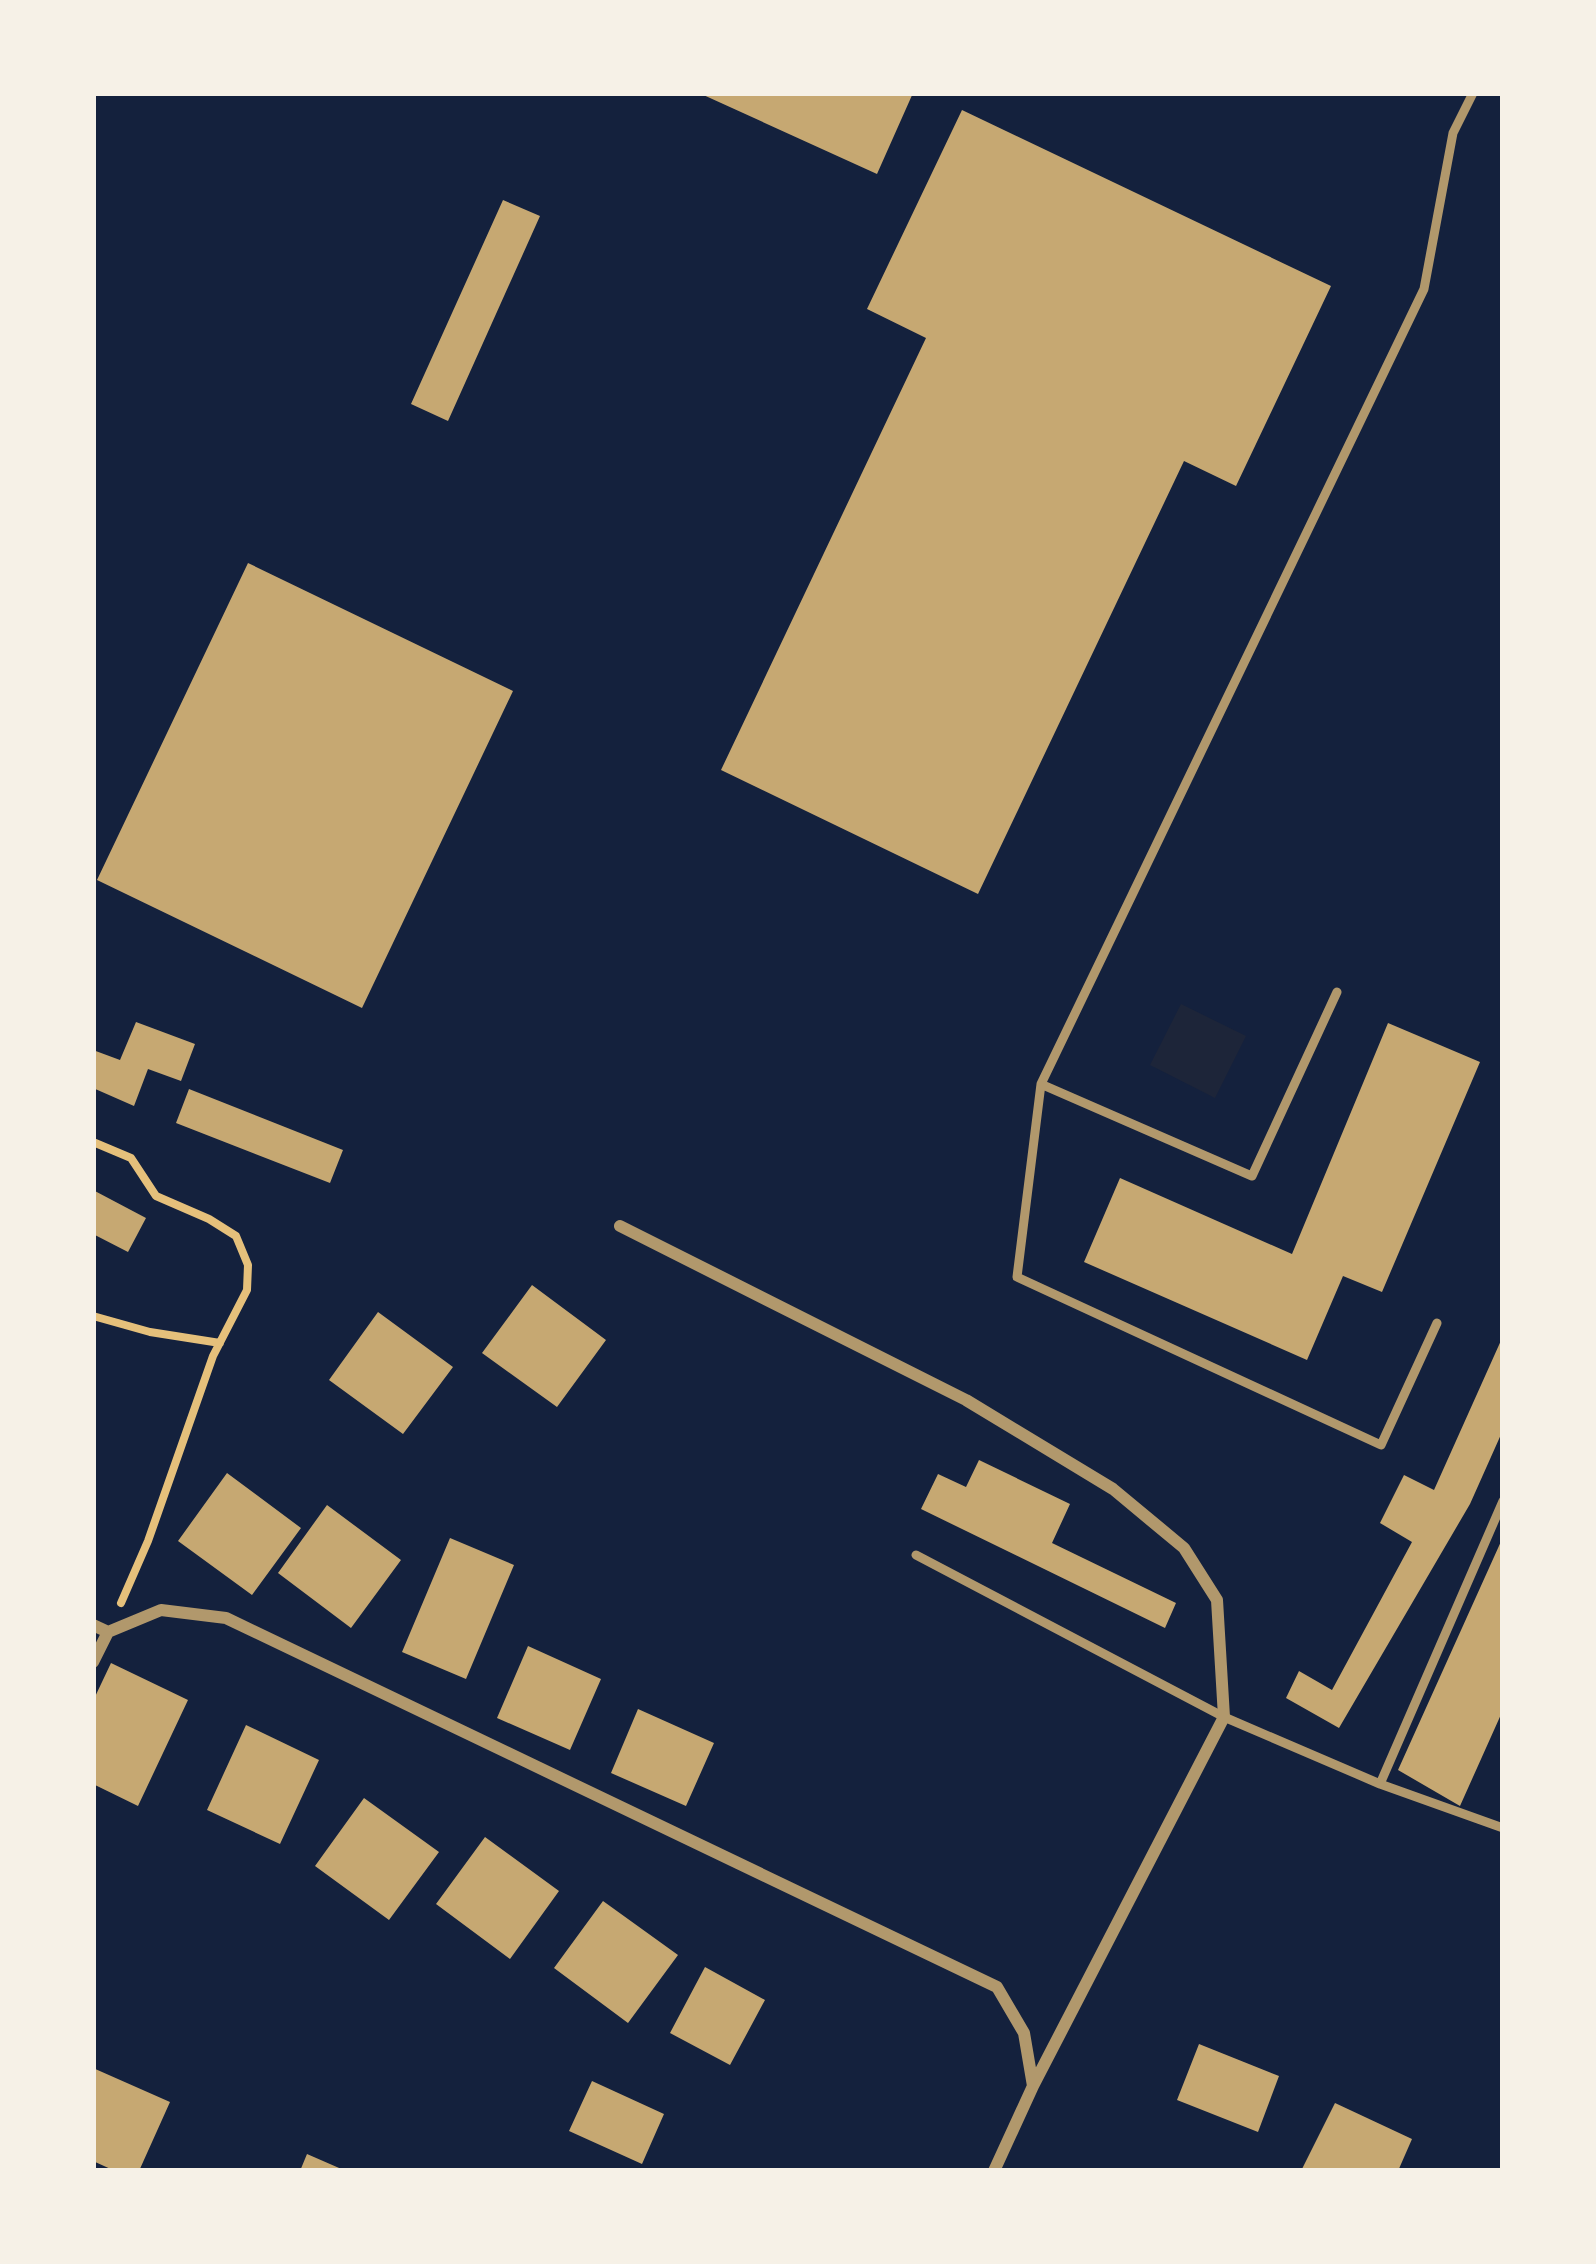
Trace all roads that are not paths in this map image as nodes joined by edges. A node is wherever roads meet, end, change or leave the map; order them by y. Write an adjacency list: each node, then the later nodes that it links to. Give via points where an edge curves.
1 (1473, 93): 3 (lane, via 1453,133 1424,290)
2 (1337, 992): 3 (lane, via 1252,1176)
3 (1041, 1084): 5 (lane, via 1017,1277 1381,1445)
4 (620, 1226): 11 (street, via 966,1400 1113,1489 1184,1549 1217,1600)
5 (1437, 1323)
6 (1503, 1501): 12 (lane)
7 (916, 1555): 11 (lane)
8 (93, 1625): 9 (street)
9 (108, 1632): 10 (street); 14 (street, via 161,1610 226,1618 997,1987 1024,2033)
10 (93, 1662)
11 (1224, 1718): 12 (lane); 14 (street)
12 (1380, 1784): 13 (lane)
13 (1502, 1823)
14 (1033, 2086): 15 (street)
15 (994, 2171)

